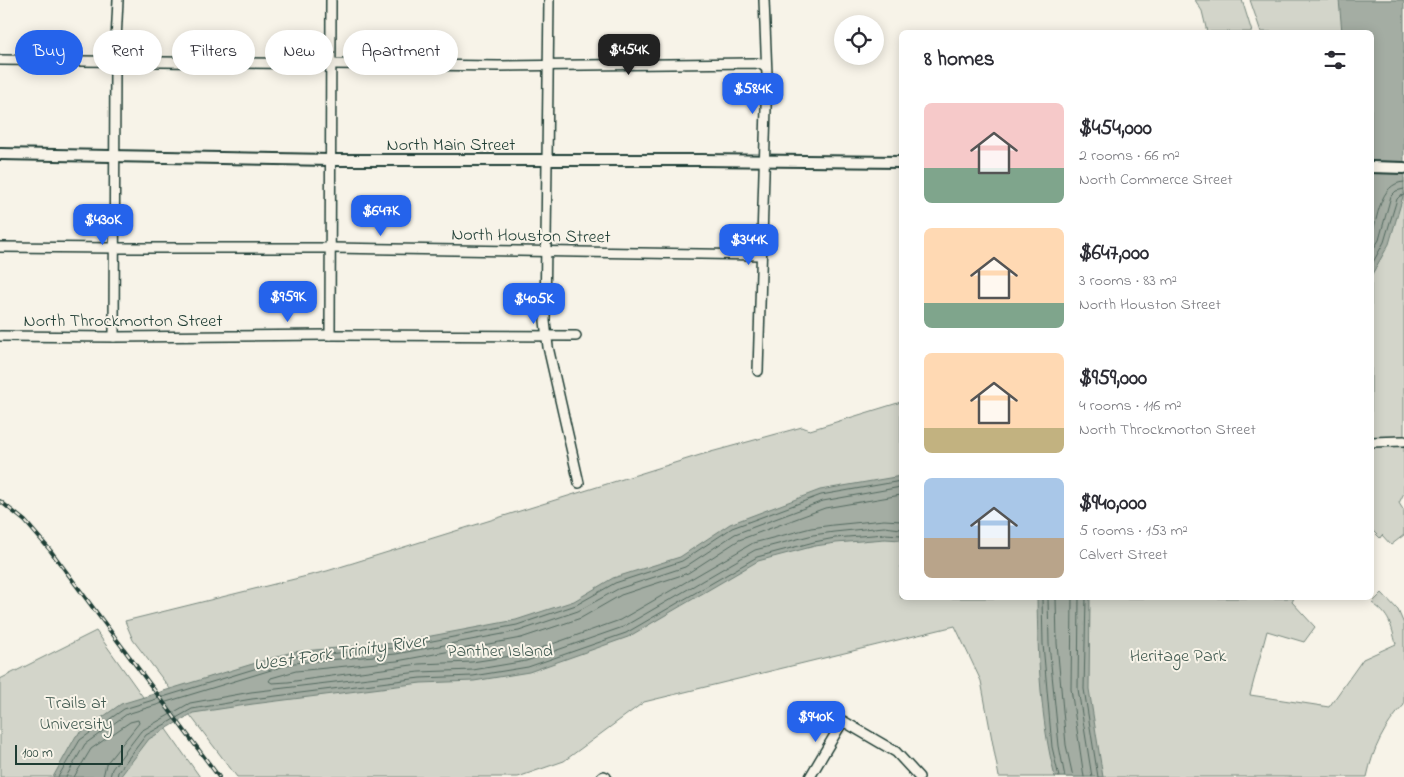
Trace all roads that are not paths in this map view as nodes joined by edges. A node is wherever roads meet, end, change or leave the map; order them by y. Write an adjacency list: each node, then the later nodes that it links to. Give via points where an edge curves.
1 (118, 0): 5 (street)
2 (331, 0): 6 (street)
3 (548, 0): 12 (street)
4 (764, 0): 13 (street)
5 (117, 30)
6 (331, 30)
7 (0, 60): 8 (street)
8 (93, 62)
9 (162, 62): 10 (street)
10 (265, 63)
11 (333, 64): 12 (street)
12 (548, 65): 13 (street, via 754,63); 19 (street)
13 (766, 68): 20 (street)
14 (115, 75): 17 (street)
15 (331, 75): 18 (street)
16 (0, 154): 17 (main road, North Main Street)
17 (116, 156): 18 (main road, North Main Street); 25 (street)
18 (331, 160): 19 (main road, North Main Street); 26 (street)
19 (546, 160): 20 (main road, North Main Street); 27 (street)
20 (763, 160): 21 (main road, North Main Street); 28 (street)
21 (899, 162)
22 (1374, 167): 23 (main road)
23 (1404, 168)
24 (0, 247): 25 (street, North Houston Street)
25 (115, 248): 26 (street, North Houston Street); 33 (street)
26 (331, 248): 27 (street, North Houston Street); 29 (street)
27 (546, 251): 28 (street, North Houston Street); 31 (street)
28 (761, 255): 34 (street)
29 (330, 335): 31 (street, North Throckmorton Street); 33 (street, North Throckmorton Street)
30 (0, 336): 33 (street, North Throckmorton Street)
31 (547, 336): 32 (street, North Throckmorton Street); 37 (street)
32 (576, 336)
33 (114, 337)
34 (758, 371)
35 (1374, 442): 36 (street)
36 (1404, 442)
37 (579, 483)
38 (602, 777): 39 (street)
39 (606, 777)
40 (810, 777): 41 (street, via 843,721 896,752)
41 (919, 777)

